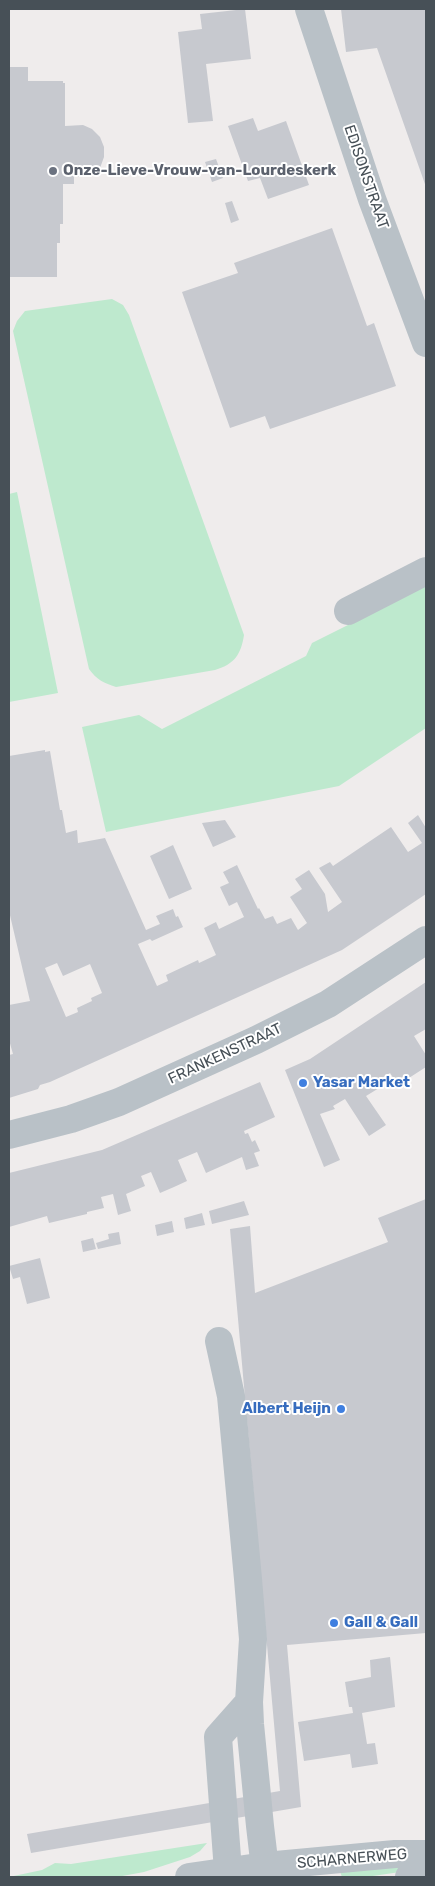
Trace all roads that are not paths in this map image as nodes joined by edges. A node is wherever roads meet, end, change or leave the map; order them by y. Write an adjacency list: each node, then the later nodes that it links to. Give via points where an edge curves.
1 (309, 9): 2 (street, EDISONSTRAAT, via 372,199)
2 (426, 343)
3 (426, 571): 4 (street)
4 (348, 611)
5 (426, 940): 6 (street, FRANKENSTRAAT, via 328,1004 256,1040 119,1102)
6 (9, 1135)
7 (219, 1341): 8 (street, via 230,1396 253,1639)
8 (249, 1702): 10 (street, via 218,1737); 12 (street)
9 (426, 1854): 12 (street, SCHARNERWEG, via 395,1854)
10 (228, 1871): 12 (street, SCHARNERWEG); 13 (street, SCHARNERWEG)
11 (426, 1871): 14 (street, SCHARNERWEG)
12 (266, 1872)
13 (189, 1877)
14 (409, 1877)

